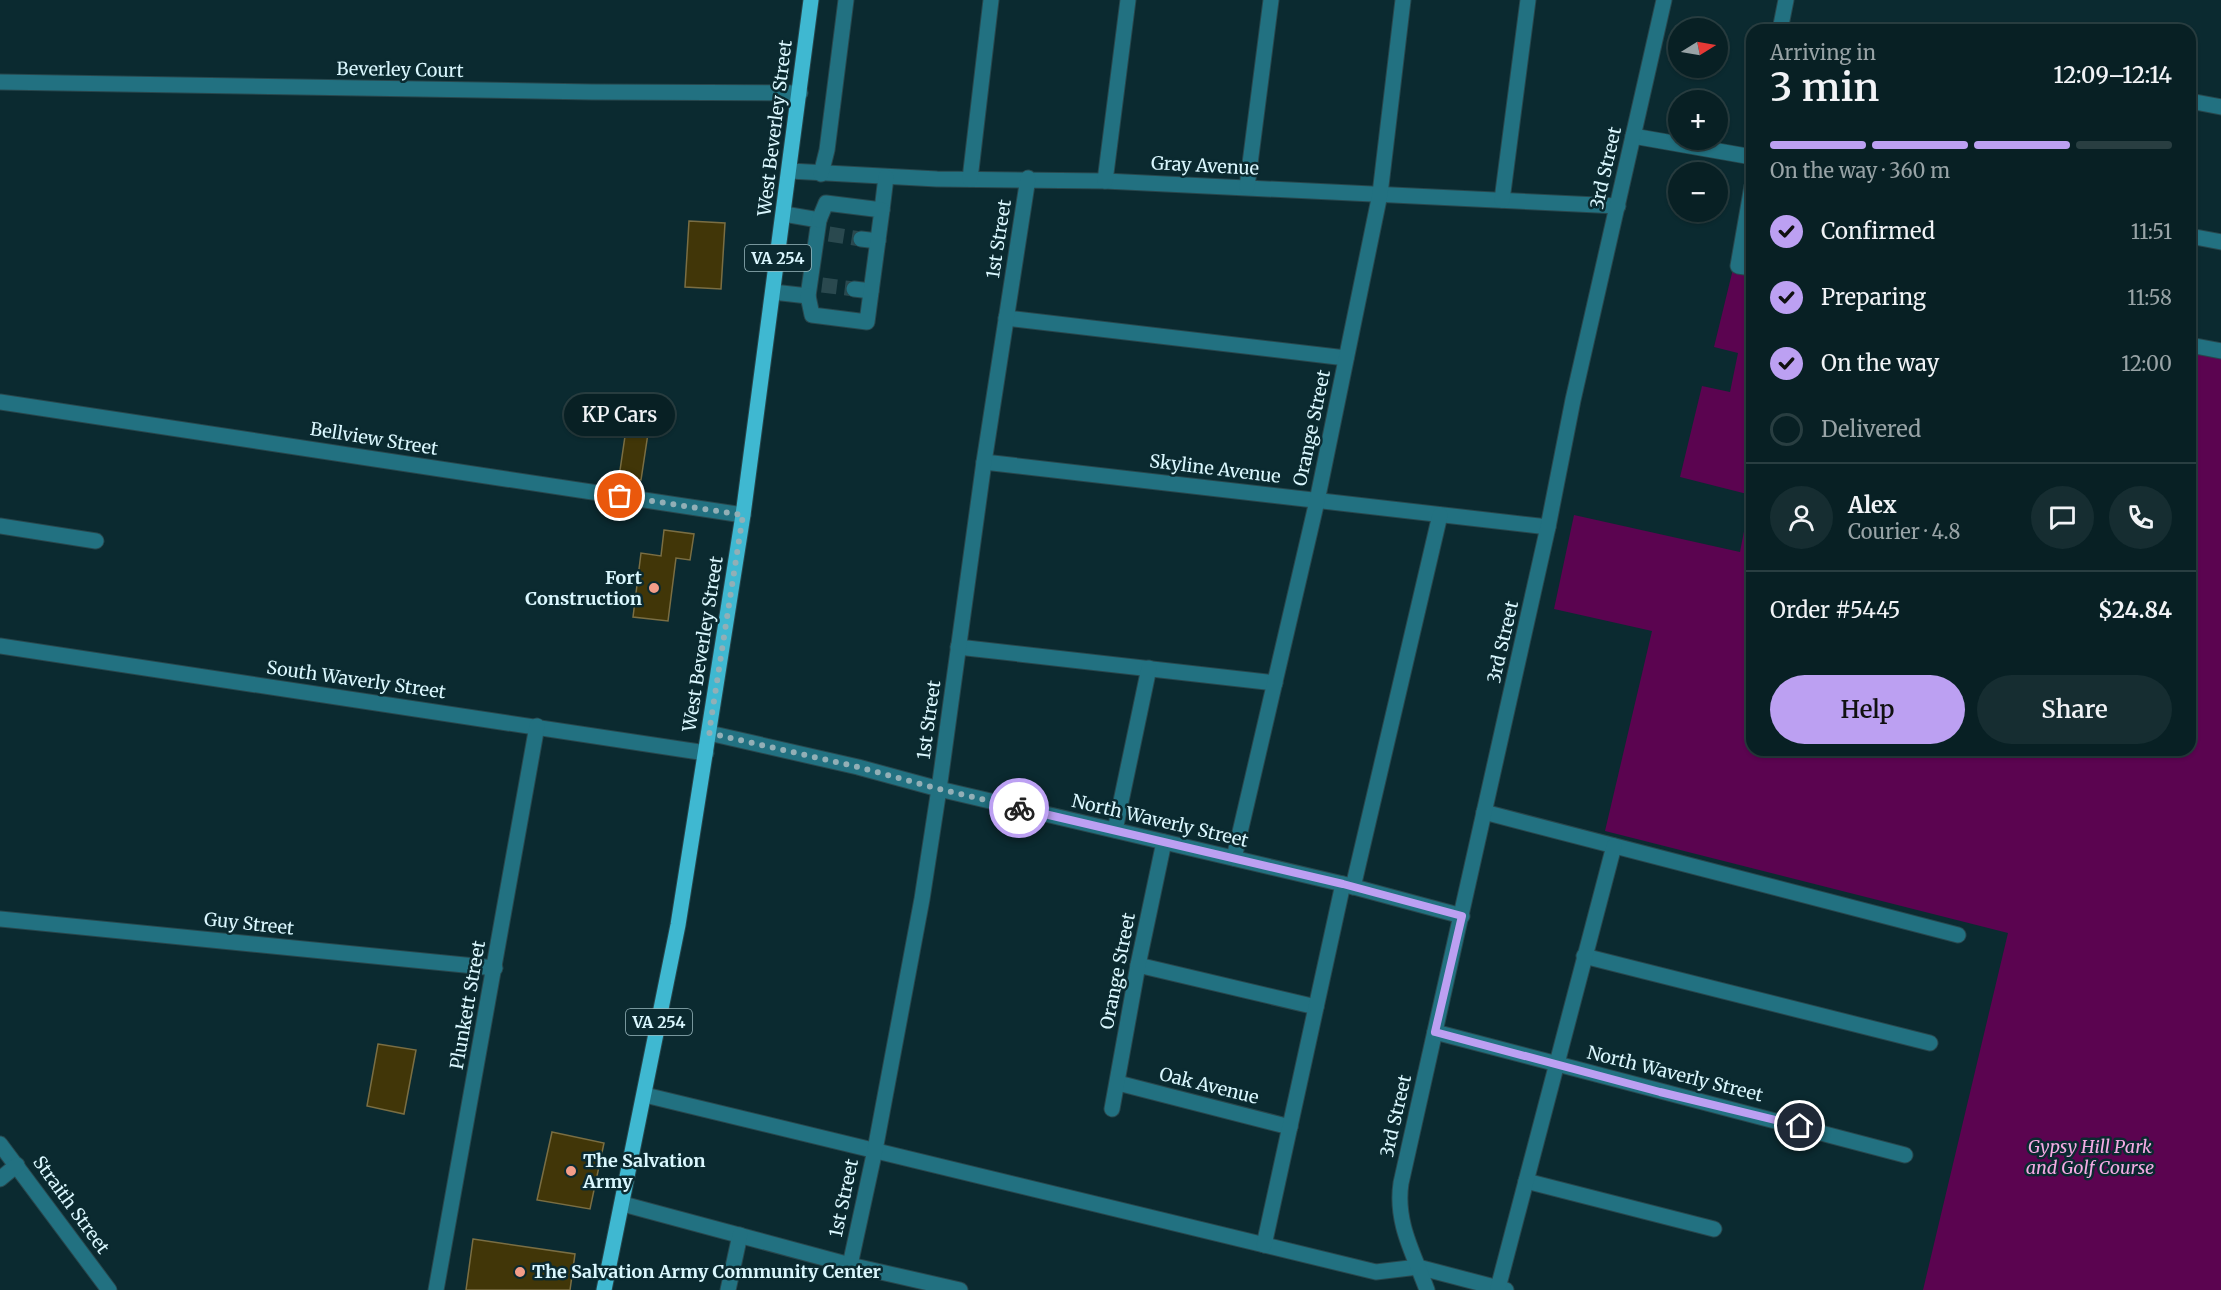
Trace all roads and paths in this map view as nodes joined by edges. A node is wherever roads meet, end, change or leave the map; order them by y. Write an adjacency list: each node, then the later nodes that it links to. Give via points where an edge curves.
1 (811, 0): 12 (main road, West Beverley Street / VA 254)
2 (846, 0): 18 (street)
3 (991, 0): 21 (street)
4 (1128, 0): 22 (street)
5 (1271, 0): 23 (street)
6 (1403, 0): 24 (street, Orange Street)
7 (1528, 0): 25 (street)
8 (1664, 0): 15 (street, 3rd Street)
9 (1786, 0): 10 (street)
10 (1781, 24)
11 (0, 82): 12 (street, Beverley Court)
12 (800, 93): 17 (main road, West Beverley Street / VA 254)
13 (2196, 102): 14 (street)
14 (2221, 107)
15 (1634, 136): 16 (street); 26 (street, 3rd Street)
16 (1746, 156)
17 (790, 171): 18 (street, Gray Avenue); 28 (main road, West Beverley Street / VA 254)
18 (821, 174): 19 (street, Gray Avenue)
19 (886, 177): 21 (street, Gray Avenue); 27 (street)
20 (1028, 178): 21 (street, Gray Avenue); 22 (street, Gray Avenue); 40 (street, 1st Street)
21 (970, 179)
22 (1105, 181): 23 (street, Gray Avenue)
23 (1247, 187): 24 (street, Gray Avenue)
24 (1380, 194): 25 (street, Gray Avenue); 43 (street, Orange Street)
25 (1502, 200): 26 (street, Gray Avenue)
26 (1618, 206): 50 (street, 3rd Street)
27 (882, 210): 30 (street, via 826,203); 33 (street)
28 (784, 214): 30 (street); 39 (main road, West Beverley Street / VA 254)
29 (1746, 220): 35 (street, via 1738,266)
30 (821, 229): 36 (street)
31 (2196, 237): 34 (street)
32 (861, 239): 33 (street)
33 (878, 242): 38 (street)
34 (2221, 242)
35 (1746, 267)
36 (813, 289): 38 (street, via 812,315 867,322); 39 (street)
37 (854, 289): 38 (street)
38 (871, 291)
39 (773, 292): 48 (main road, West Beverley Street / VA 254)
40 (1006, 318): 43 (street); 45 (street, 1st Street)
41 (2196, 346): 42 (street)
42 (2221, 351)
43 (1346, 358): 46 (street, Orange Street)
44 (0, 402): 48 (street, Bellview Street)
45 (984, 462): 46 (street, Skyline Avenue); 53 (street, 1st Street)
46 (1317, 501): 47 (street, Skyline Avenue); 55 (street, Orange Street)
47 (1440, 514): 50 (street, Skyline Avenue); 65 (street)
48 (743, 515): 57 (main road, West Beverley Street / VA 254)
49 (0, 525): 51 (street)
50 (1548, 527): 60 (street, 3rd Street)
51 (96, 541)
52 (0, 646): 56 (street, South Waverly Street)
53 (958, 647): 54 (street); 59 (street, 1st Street)
54 (1149, 668): 55 (street); 61 (street)
55 (1275, 683): 64 (street, Orange Street)
56 (537, 726): 58 (street, South Waverly Street); 71 (street, Plunkett Street)
57 (709, 733): 58 (main road, West Beverley Street / VA 254); 59 (street, North Waverly Street)
58 (706, 753): 77 (main road, West Beverley Street / VA 254)
59 (939, 789): 61 (street, North Waverly Street); 81 (street, 1st Street)
60 (1484, 812): 63 (street); 66 (street, 3rd Street)
61 (1115, 830): 62 (street, North Waverly Street)
62 (1164, 842): 64 (street, North Waverly Street); 70 (street, Orange Street)
63 (1614, 846): 68 (street); 69 (street)
64 (1234, 858): 65 (street, North Waverly Street)
65 (1348, 886): 66 (street, North Waverly Street); 72 (street)
66 (1462, 916): 73 (street, 3rd Street)
67 (0, 919): 71 (street, Guy Street)
68 (1958, 935)
69 (1584, 956): 74 (street); 75 (street)
70 (1138, 965): 72 (street); 76 (street, Orange Street)
71 (495, 968): 94 (street, Plunkett Street)
72 (1316, 1007): 79 (street)
73 (1435, 1032): 75 (street, North Waverly Street); 91 (street, 3rd Street, via 1399,1192 1402,1227)
74 (1930, 1043)
75 (1557, 1065): 82 (street, North Waverly Street); 85 (street)
76 (1118, 1083): 78 (street, Orange Street); 79 (street, Oak Avenue)
77 (645, 1095): 81 (street); 86 (main road, West Beverley Street / VA 254)
78 (1112, 1109)
79 (1290, 1127): 89 (street)
80 (0, 1144): 83 (street, Straith Street)
81 (874, 1150): 89 (street); 90 (street, 1st Street)
82 (1905, 1155)
83 (16, 1165): 84 (street); 93 (street, Straith Street)
84 (0, 1179)
85 (1526, 1181): 87 (street); 92 (street)
86 (623, 1204): 88 (street); 95 (main road, West Beverley Street / VA 254)
87 (1714, 1229)
88 (740, 1235): 90 (street); 96 (street)
89 (1264, 1245): 91 (street, via 1376,1272)
90 (850, 1265): 97 (street)
91 (1418, 1267): 92 (street); 98 (street, 3rd Street)
92 (1502, 1289)
93 (109, 1290)
94 (436, 1290)
95 (604, 1290)
96 (728, 1290)
97 (960, 1290)
98 (1427, 1290)

